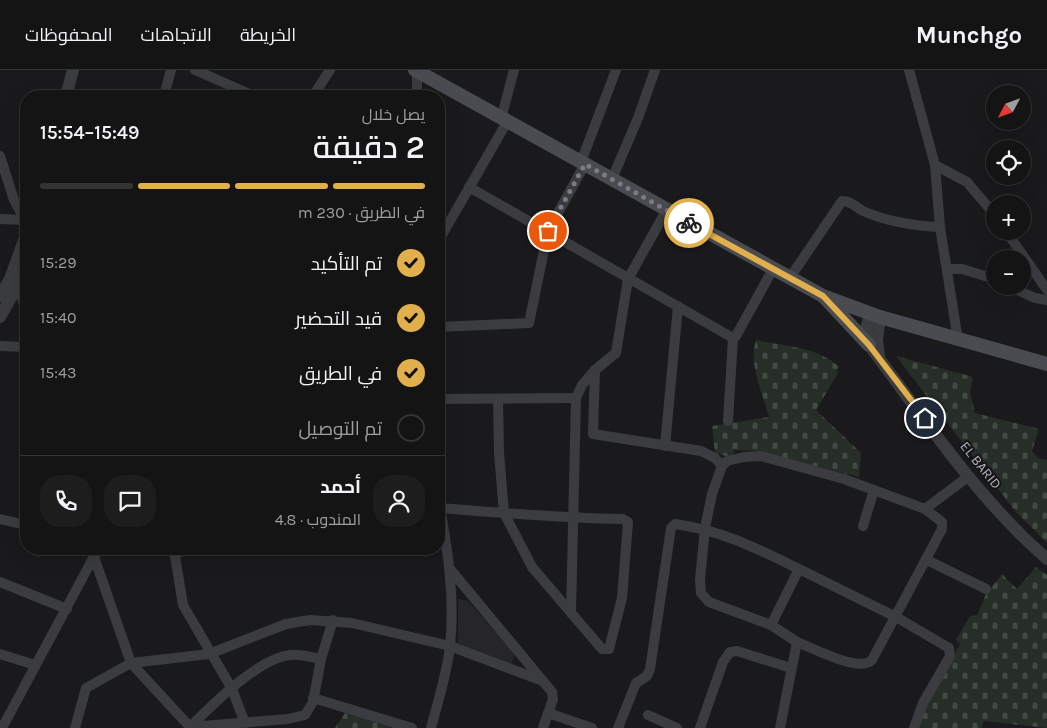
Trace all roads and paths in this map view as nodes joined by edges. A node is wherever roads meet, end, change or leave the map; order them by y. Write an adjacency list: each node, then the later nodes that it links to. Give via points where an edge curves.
1 (73, 70): 11 (street)
2 (80, 70): 12 (street)
3 (171, 70): 13 (street)
4 (195, 70): 14 (street)
5 (330, 70): 15 (street)
6 (416, 70): 16 (street); 17 (main road)
7 (514, 70): 17 (street)
8 (616, 70): 19 (street)
9 (655, 70): 21 (street)
10 (909, 70): 20 (street)
11 (68, 90)
12 (75, 90)
13 (166, 90)
14 (240, 90)
15 (317, 90)
16 (417, 90)
17 (504, 120): 19 (main road); 22 (street)
18 (0, 156): 24 (street)
19 (583, 163): 21 (main road); 30 (street)
20 (934, 165): 23 (street, via 967,182); 28 (street)
21 (612, 179): 25 (main road)
22 (469, 187): 29 (street); 30 (street)
23 (986, 204)
24 (20, 210)
25 (666, 211): 33 (main road); 36 (street)
26 (0, 219): 27 (street)
27 (20, 220)
28 (940, 227): 34 (street); 37 (street, via 916,226 842,201)
29 (445, 229)
30 (548, 231): 36 (street); 49 (street, via 529,323)
31 (1012, 240): 40 (street)
32 (20, 252): 43 (street)
33 (773, 269): 37 (main road); 50 (street)
34 (947, 269): 35 (street, via 962,269); 51 (street)
35 (986, 276)
36 (628, 279): 46 (street); 57 (street, via 616,353)
37 (789, 279): 44 (main road)
38 (20, 280): 39 (street)
39 (18, 285): 41 (street); 48 (street)
40 (1047, 290)
41 (20, 292)
42 (1028, 295): 45 (street)
43 (0, 296)
44 (823, 296): 47 (main road); 52 (main road)
45 (1047, 300)
46 (678, 306): 50 (street); 64 (street)
47 (875, 315): 51 (main road); 52 (street, via 866,329); 55 (street)
48 (0, 316)
49 (445, 328)
50 (733, 338): 61 (street)
51 (958, 340): 56 (main road)
52 (869, 345): 55 (street, EL BARID)
53 (0, 346): 54 (street)
54 (20, 347)
55 (881, 361): 66 (street, EL BARID)
56 (1047, 364)
57 (594, 370): 58 (street); 63 (street)
58 (576, 398): 60 (street); 62 (street)
59 (445, 399): 60 (street)
60 (498, 400): 70 (street)
61 (728, 421)
62 (574, 433): 63 (street); 71 (street)
63 (593, 434): 64 (street)
64 (665, 446): 65 (street, via 705,452)
65 (722, 466): 67 (street, via 732,459 761,456); 75 (street)
66 (969, 476): 69 (street); 80 (street, EL BARID)
67 (874, 490): 69 (street); 74 (street)
68 (445, 506): 70 (street)
69 (924, 509): 81 (street, via 944,525)
70 (504, 513): 71 (street); 87 (street, via 532,567)
71 (571, 518): 87 (street); 87 (street, via 623,519 629,528 622,598 609,649 602,649)
72 (0, 519): 73 (street)
73 (20, 524)
74 (863, 526)
75 (704, 528): 83 (street, via 743,542); 90 (street, via 700,580 704,598); 112 (street, via 675,524 671,528 650,669 647,676 636,683)
76 (445, 540): 82 (street)
77 (95, 555): 86 (street)
78 (97, 555): 96 (street)
79 (177, 555): 94 (street, via 183,605)
80 (1047, 559)
81 (927, 560): 85 (street); 88 (street)
82 (450, 569): 92 (street); 99 (street)
83 (799, 569): 88 (street); 90 (street)
84 (0, 582): 86 (street)
85 (986, 589)
86 (67, 609): 97 (street)
87 (570, 613)
88 (896, 617): 91 (street, via 872,660 864,665); 116 (street, via 945,644 950,650 950,656 918,712)
89 (333, 620): 92 (street); 94 (street, via 286,624); 95 (street)
90 (771, 626): 91 (street)
91 (797, 642): 98 (street)
92 (450, 646): 99 (street); 109 (street)
93 (0, 654): 97 (street)
94 (210, 654): 96 (street); 100 (street)
95 (321, 659): 100 (street, via 294,655 280,657 255,670); 101 (street)
96 (131, 663): 105 (street); 107 (street, via 86,688)
97 (35, 665): 106 (street)
98 (791, 668): 114 (street, via 730,652); 115 (street)
99 (543, 680): 102 (street, via 553,694)
100 (232, 689): 104 (street); 105 (street)
101 (314, 698): 104 (street, via 311,709 302,717); 108 (street)
102 (548, 713): 110 (street); 111 (street)
103 (648, 715): 113 (street)
104 (245, 723): 105 (street)
105 (190, 727)
106 (1, 728)
107 (75, 728)
108 (412, 728)
109 (432, 728)
110 (543, 728)
111 (592, 728)
112 (618, 728)
113 (676, 728)
114 (700, 728)
115 (780, 728)
116 (914, 728)

